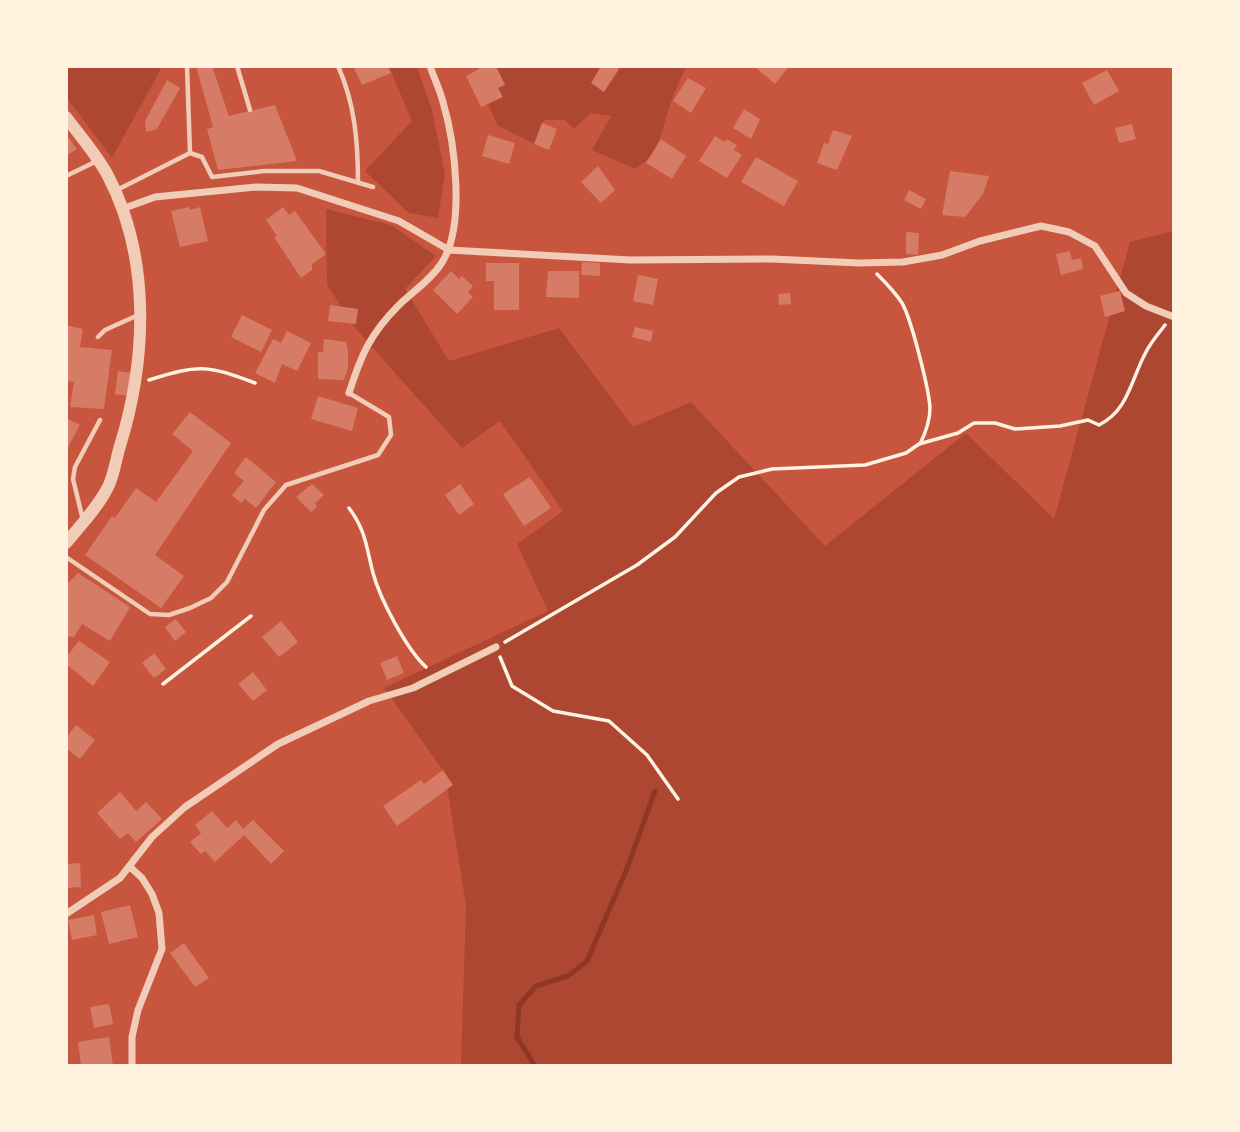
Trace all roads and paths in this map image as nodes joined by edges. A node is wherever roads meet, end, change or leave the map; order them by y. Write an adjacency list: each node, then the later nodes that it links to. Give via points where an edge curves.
1 (187, 66): 7 (lane)
2 (237, 66): 5 (lane)
3 (338, 66): 10 (lane, via 358,140)
4 (430, 66): 14 (street, via 456,164)
5 (250, 110)
6 (66, 117): 8 (street)
7 (190, 153): 10 (lane, via 202,157 212,177 263,168 319,171); 12 (lane)
8 (98, 160): 9 (lane); 12 (street)
9 (66, 176)
10 (358, 183): 11 (lane)
11 (373, 187)
12 (114, 191): 13 (street)
13 (122, 209): 14 (street, via 155,197 256,187 297,188 400,221); 16 (street, via 135,255)
14 (449, 250): 15 (street, via 630,260); 21 (street, via 440,266 376,331 362,353)
15 (865, 263): 17 (street, via 942,255 1041,226 1069,232 1095,246 1126,293); 23 (path, via 903,304 930,408 927,430)
16 (141, 315): 18 (lane); 20 (street)
17 (1172, 317): 23 (path, via 1146,352 1127,399 1111,419 1099,425 1088,420 1015,429 974,423)
18 (98, 337)
19 (255, 383): 20 (path, via 201,367)
20 (134, 384): 25 (street, via 108,488)
21 (349, 393): 27 (lane, via 389,417 390,435 378,455 286,485 264,510 228,582 211,597 169,615 150,614)
22 (100, 420): 25 (lane, via 73,478)
23 (919, 444): 29 (path, via 906,453 865,465 772,469 739,477 716,493 675,537 637,565)
24 (349, 508): 30 (path, via 366,537 385,602 410,649)
25 (84, 522): 26 (street)
26 (66, 543)
27 (66, 556)
28 (251, 616): 31 (path)
29 (496, 647): 30 (street); 32 (path, via 512,686 553,711 609,721 647,755)
30 (437, 676): 33 (street, via 369,701 278,744 185,807 152,837)
31 (163, 684)
32 (678, 799)
33 (130, 866): 34 (street, via 120,878); 35 (street, via 152,894 162,949 138,1010)
34 (66, 914)
35 (132, 1066)

